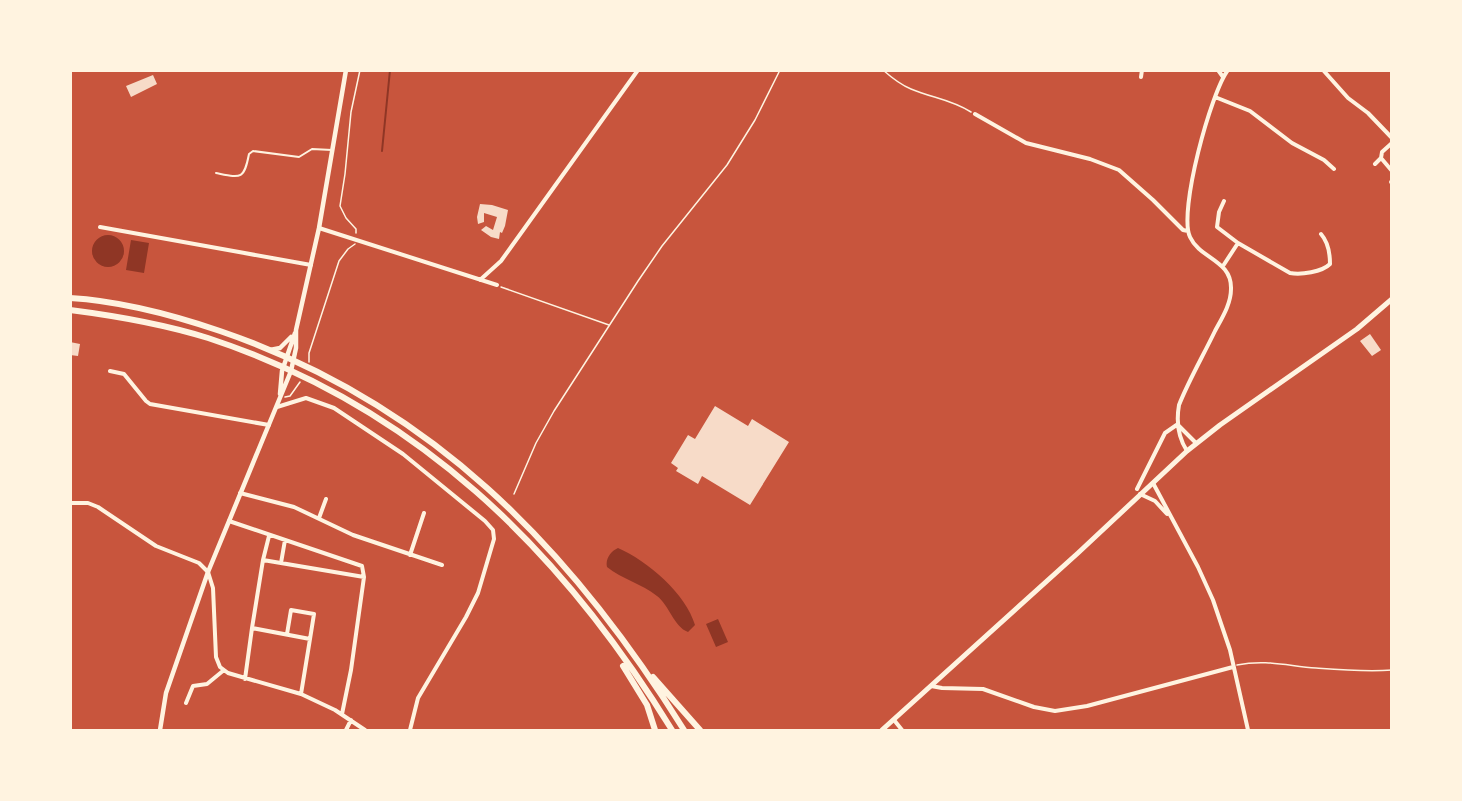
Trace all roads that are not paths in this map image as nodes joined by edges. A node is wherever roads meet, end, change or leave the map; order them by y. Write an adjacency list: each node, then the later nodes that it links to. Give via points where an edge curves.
1 (346, 70): 13 (street)
2 (638, 70): 27 (street, via 501,261)
3 (1142, 70): 7 (street)
4 (1218, 70): 8 (street)
5 (1228, 70): 8 (street)
6 (1323, 70): 11 (street)
7 (1141, 77)
8 (1223, 77): 9 (street)
9 (1215, 97): 16 (street, via 1250,111); 22 (street, via 1194,168)
10 (975, 114): 22 (street, via 1026,143 1119,170)
11 (1392, 138)
12 (1392, 143): 14 (street)
13 (332, 150): 18 (lane, via 312,149 299,157 253,151 242,176); 21 (street)
14 (1381, 158): 15 (street); 17 (street)
15 (1375, 164)
16 (1334, 170)
17 (1392, 171)
18 (216, 173)
19 (1224, 201): 24 (street, via 1217,227)
20 (100, 227): 25 (street)
21 (319, 228): 25 (street); 27 (street)
22 (1188, 231): 26 (street, via 1196,245)
23 (1321, 234): 24 (street, via 1327,243 1330,264 1298,274 1287,272)
24 (1238, 243): 26 (street)
25 (311, 265): 32 (street)
26 (1223, 266): 41 (street, via 1230,279 1229,299 1182,398)
27 (480, 280): 28 (street)
28 (497, 285)
29 (70, 298): 33 (main road, via 184,320)
30 (1392, 299): 43 (main road, via 1344,338)
31 (70, 310): 36 (main road, via 182,331)
32 (296, 330): 33 (street, via 280,348); 34 (street); 35 (street)
33 (270, 350): 34 (main road)
34 (286, 357): 35 (main road); 36 (street)
35 (294, 360): 38 (street); 66 (main road, via 404,422 480,480 553,551)
36 (284, 367): 38 (main road); 39 (street)
37 (111, 371): 42 (street, via 124,374 150,404)
38 (291, 371): 39 (street); 62 (main road, via 399,431 473,487 537,550)
39 (280, 399): 40 (street)
40 (277, 407): 42 (street); 81 (street, via 306,398 334,408 403,454 493,530 494,539 477,593 418,698)
41 (1178, 424): 43 (street); 44 (street); 46 (street, via 1165,433)
42 (269, 425): 47 (street)
43 (1196, 443): 44 (main road)
44 (1187, 451): 45 (main road)
45 (1152, 483): 46 (main road); 51 (street)
46 (1139, 491): 51 (street); 70 (main road)
47 (240, 493): 52 (street); 53 (street)
48 (326, 499): 52 (street)
49 (70, 503): 60 (street, via 99,507 156,546 195,560)
50 (424, 513): 56 (street)
51 (1169, 517): 67 (street, via 1213,600)
52 (319, 518): 56 (street)
53 (229, 521): 54 (street); 60 (street)
54 (269, 536): 55 (street); 57 (street)
55 (285, 540): 58 (street); 61 (street, via 362,566)
56 (410, 555): 59 (street)
57 (263, 560): 58 (street); 63 (street)
58 (281, 563): 61 (street)
59 (442, 565)
60 (208, 572): 68 (street, via 213,588 214,651); 78 (street, via 166,693)
61 (364, 577): 75 (street)
62 (589, 612): 82 (main road, via 647,705); 83 (main road)
63 (252, 628): 64 (street); 69 (street)
64 (287, 634): 65 (street); 65 (street, via 291,610 314,614)
65 (310, 639): 71 (street)
66 (629, 646): 84 (main road); 85 (main road)
67 (1233, 667): 70 (street, via 1055,711 983,690); 88 (street)
68 (224, 670): 69 (street); 73 (street, via 207,684 193,686)
69 (245, 679): 71 (street)
70 (931, 686): 74 (main road)
71 (301, 694): 75 (street)
72 (903, 699): 74 (street)
73 (186, 703)
74 (910, 705): 77 (main road)
75 (342, 714): 76 (street)
76 (351, 720): 79 (street); 80 (street)
77 (894, 720): 86 (main road); 87 (street)
78 (160, 730)
79 (346, 730)
80 (365, 730)
81 (410, 730)
82 (655, 730)
83 (672, 730)
84 (684, 730)
85 (700, 730)
86 (882, 730)
87 (902, 730)
88 (1248, 730)

